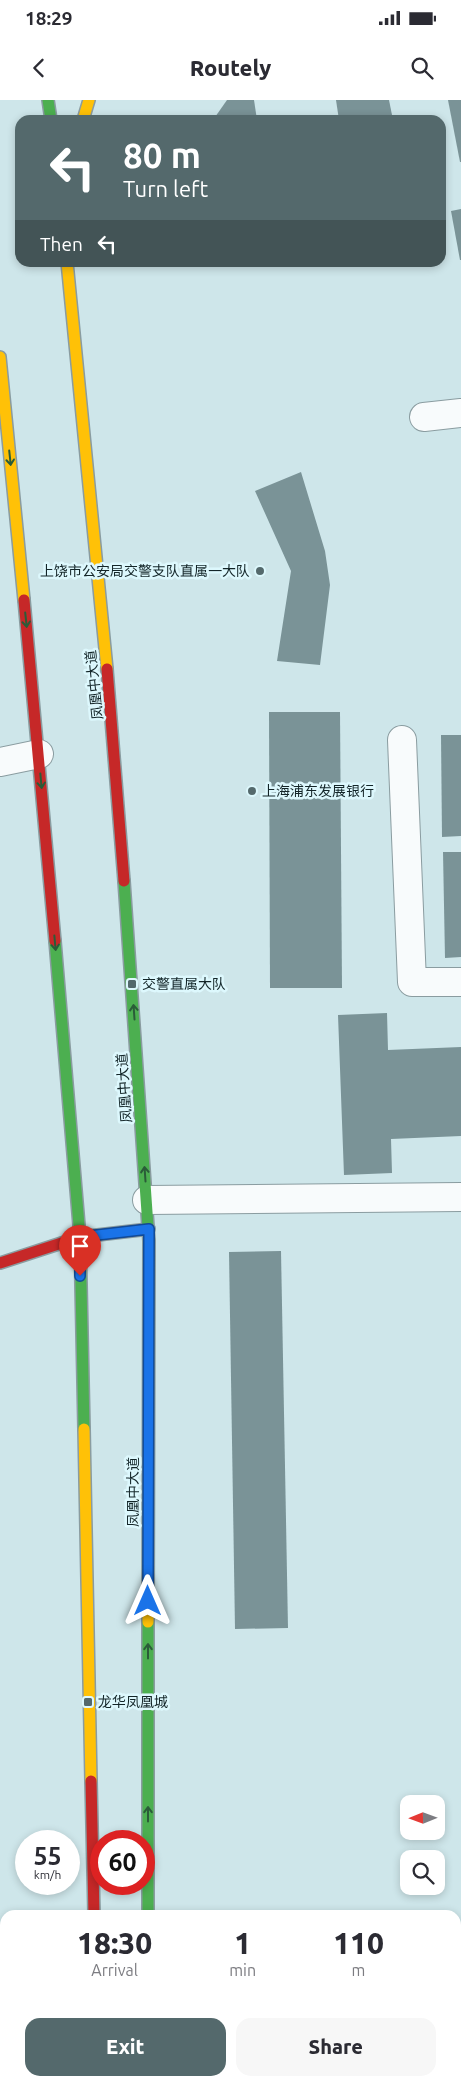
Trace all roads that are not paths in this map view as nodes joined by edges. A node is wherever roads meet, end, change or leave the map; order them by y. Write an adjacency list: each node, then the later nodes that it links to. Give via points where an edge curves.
1 (48, 100): 3 (main road)
2 (89, 100): 4 (main road)
3 (50, 115)
4 (84, 115)
5 (67, 267): 14 (main road, 凤凰中大道, one-way to 5, via 114,741)
6 (0, 357): 10 (main road, one-way to 10)
7 (461, 413): 8 (street)
8 (424, 417)
9 (402, 740): 12 (street, via 412,982)
10 (39, 754): 11 (street); 16 (main road, one-way to 16)
11 (0, 762)
12 (461, 982)
13 (461, 1197): 14 (street)
14 (147, 1200): 15 (main road, 凤凰中大道)
15 (149, 1229): 16 (main road); 19 (main road, 凤凰中大道, one-way to 15)
16 (80, 1237): 17 (main road); 18 (main road)
17 (0, 1263)
18 (94, 1910)
19 (148, 1910)

